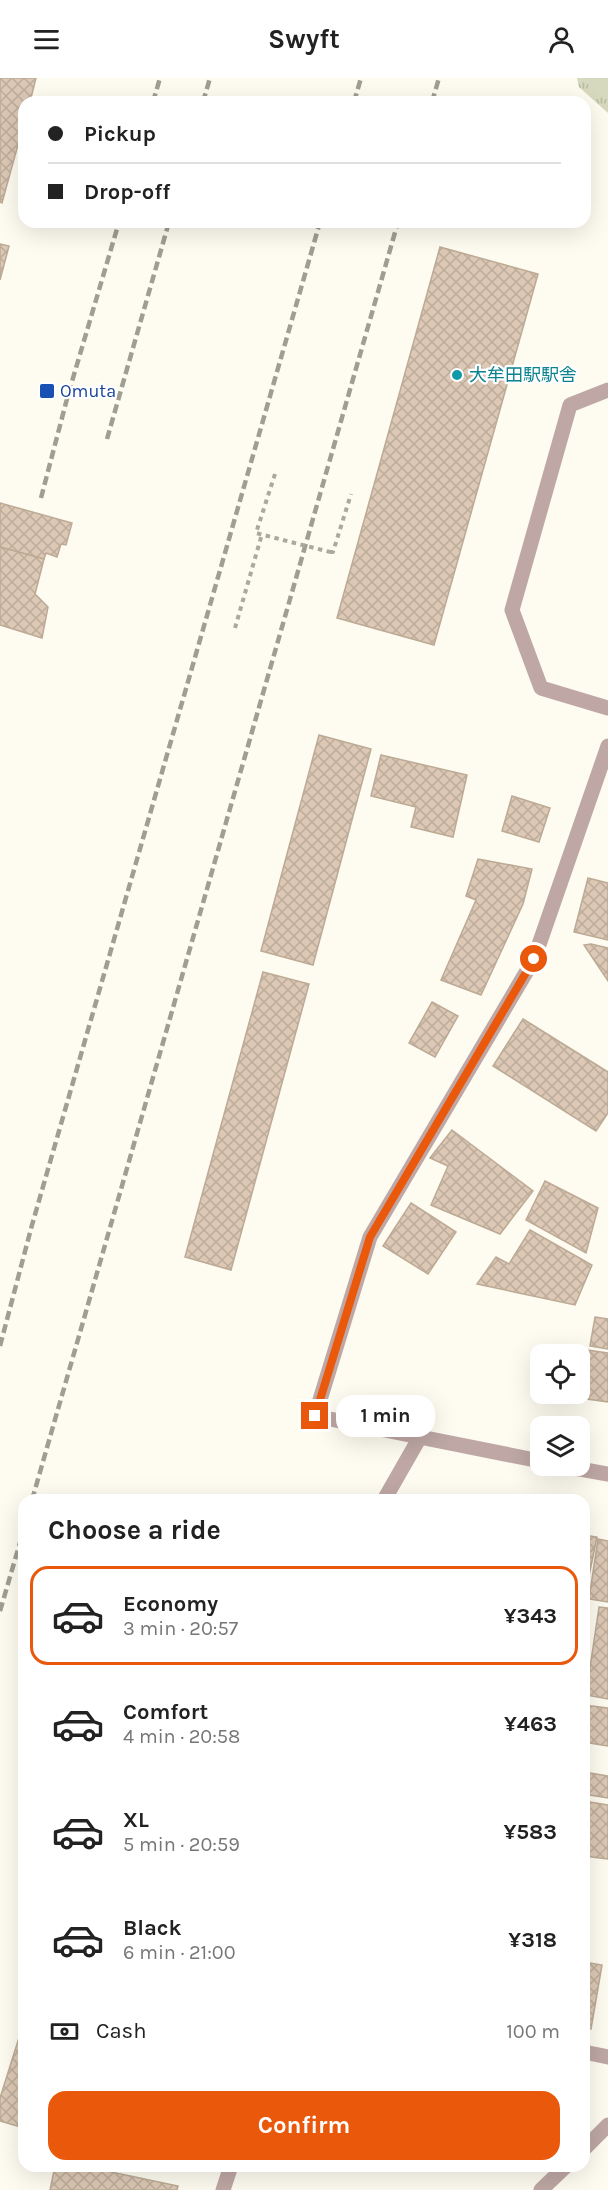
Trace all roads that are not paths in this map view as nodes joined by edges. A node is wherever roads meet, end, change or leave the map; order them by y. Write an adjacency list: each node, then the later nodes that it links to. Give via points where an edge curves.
1 (608, 390): 2 (street, via 570,405 512,610 541,688)
2 (608, 708)
3 (608, 746): 4 (street, via 534,959 370,1237 315,1416)
4 (420, 1437): 5 (street); 8 (street)
5 (530, 1459)
6 (590, 1471): 7 (street)
7 (608, 1474)
8 (387, 1494)
9 (590, 2053): 10 (street)
10 (608, 2057)
11 (608, 2125): 12 (street)
12 (590, 2143)
13 (229, 2172): 15 (street)
14 (560, 2172): 16 (street)
15 (223, 2190)
16 (541, 2190)

